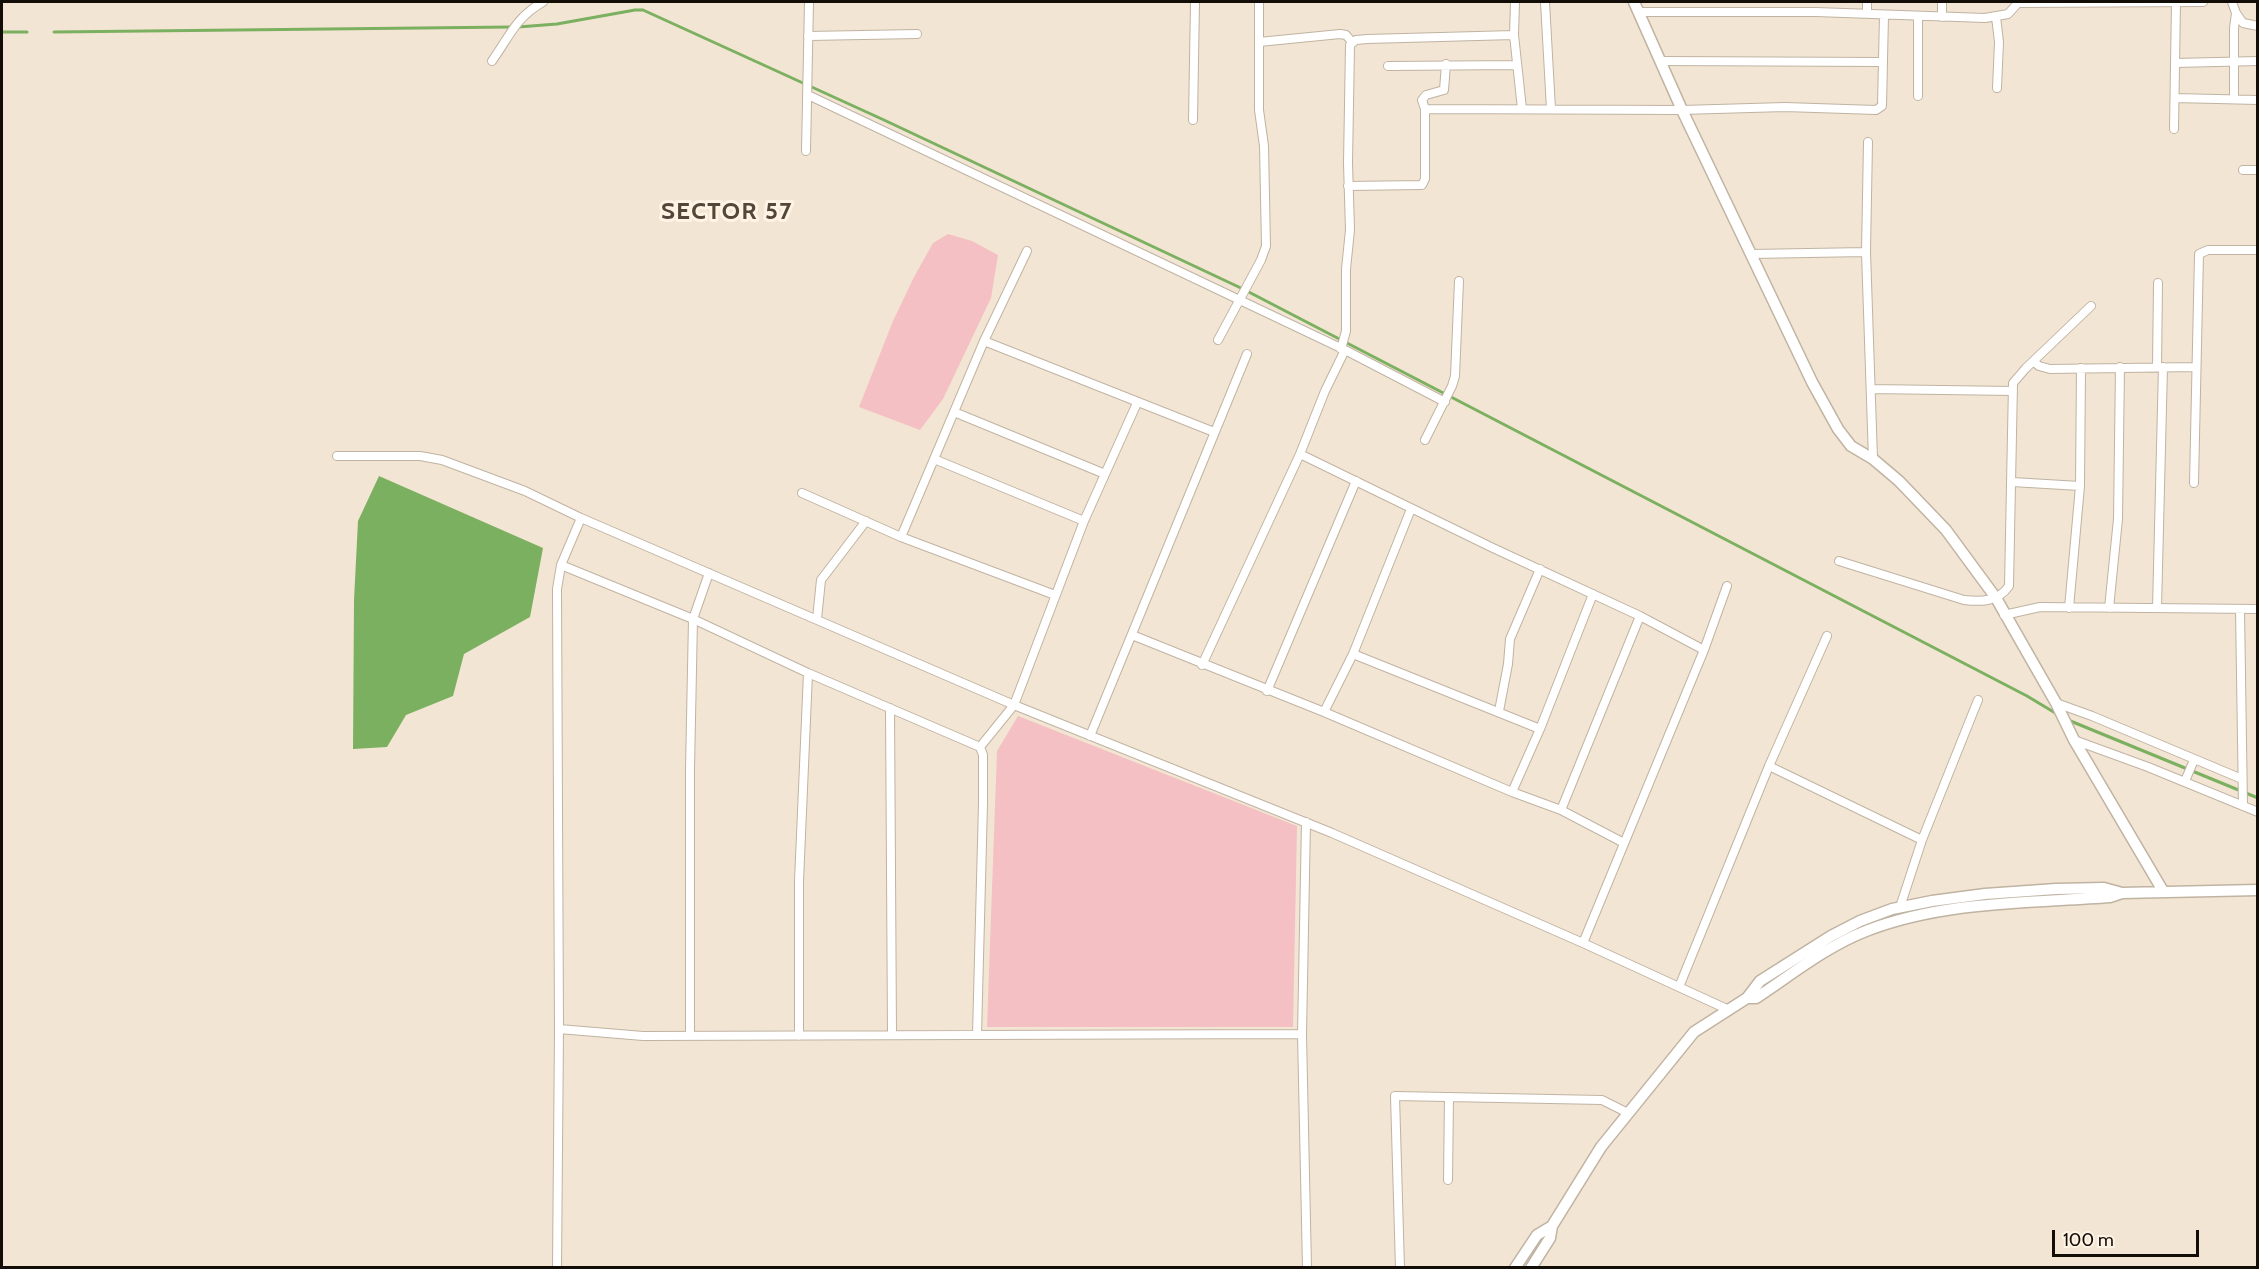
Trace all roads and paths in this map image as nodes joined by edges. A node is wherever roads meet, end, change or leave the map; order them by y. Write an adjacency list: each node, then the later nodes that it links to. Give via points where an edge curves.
1 (809, 2): 25 (street)
2 (1195, 2): 47 (street)
3 (1259, 2): 26 (street)
4 (1515, 2): 24 (street)
5 (1545, 2): 45 (street)
6 (1634, 2): 15 (street)
7 (1868, 2): 17 (street)
8 (1942, 2): 20 (street)
9 (2018, 2): 14 (street); 21 (street, via 2008,14)
10 (2176, 2): 11 (street); 14 (street); 33 (street)
11 (2203, 2)
12 (2232, 2): 16 (street)
13 (538, 3): 28 (street, via 517,21)
14 (2138, 3)
15 (1639, 12): 17 (street); 29 (street)
16 (2236, 13): 22 (street, via 2246,25); 30 (street)
17 (1867, 14): 18 (street)
18 (1884, 15): 19 (street); 32 (street)
19 (1918, 16): 20 (street); 39 (street)
20 (1942, 16): 21 (street)
21 (1996, 17): 37 (street)
22 (2258, 26)
23 (917, 34): 25 (street)
24 (1514, 35): 27 (street); 35 (street)
25 (808, 36): 38 (street)
26 (1259, 42): 27 (street, via 1340,34 1347,35); 60 (street, via 1266,237 1264,253)
27 (1352, 42): 53 (street, via 1348,58)
28 (492, 61)
29 (1660, 61): 32 (street); 46 (street)
30 (2234, 61): 31 (street); 33 (street); 41 (street)
31 (2258, 61)
32 (1883, 62): 46 (street, via 1882,106 1876,111 1785,107)
33 (2175, 63): 40 (street)
34 (1446, 64): 35 (street); 36 (street); 43 (street, via 1444,90 1424,96)
35 (1517, 65): 44 (street)
36 (1388, 66)
37 (1997, 88)
38 (808, 92): 50 (street); 60 (street)
39 (1918, 96)
40 (2175, 98): 41 (street); 48 (street)
41 (2234, 99): 42 (street)
42 (2258, 100)
43 (1425, 109): 44 (street); 53 (street, via 1422,185)
44 (1522, 109): 45 (street)
45 (1551, 109): 46 (street)
46 (1682, 110): 57 (street)
47 (1193, 120)
48 (2174, 129)
49 (1868, 142): 56 (street)
50 (807, 151)
51 (2243, 170): 52 (street)
52 (2258, 170)
53 (1348, 186): 64 (street, via 1350,230)
54 (2258, 250): 69 (street, via 2208,250 2199,254)
55 (1027, 252): 63 (street)
56 (1866, 252): 57 (street); 71 (street)
57 (1751, 254): 81 (street, via 1838,429 1851,446)
58 (1459, 280): 73 (street, via 1457,360)
59 (2158, 283): 68 (street)
60 (1240, 297): 62 (street); 64 (street)
61 (2091, 306): 66 (street)
62 (1218, 340)
63 (984, 341): 74 (street); 75 (street)
64 (1344, 345): 73 (street); 78 (street)
65 (1247, 354): 76 (street)
66 (2034, 362): 70 (street, via 2044,368); 72 (street, via 2015,380)
67 (2121, 367): 68 (street); 70 (street); 102 (street, via 2118,519)
68 (2160, 367): 69 (street); 103 (street)
69 (2195, 367): 85 (street)
70 (2081, 368): 86 (street)
71 (1871, 389): 72 (street); 81 (street)
72 (2013, 391): 84 (street)
73 (1445, 400): 77 (street)
74 (1137, 403): 76 (street); 82 (street)
75 (954, 412): 80 (street); 82 (street)
76 (1214, 432): 110 (street)
77 (1425, 440)
78 (1300, 454): 83 (street); 114 (street)
79 (337, 456): 89 (street, via 420,456 442,460 525,491)
80 (934, 459): 91 (street); 92 (street)
81 (1872, 459): 100 (street, via 1946,530)
82 (1105, 474): 91 (street)
83 (1356, 481): 88 (street); 116 (street)
84 (2012, 482): 86 (street); 100 (street, via 2009,586)
85 (2194, 483)
86 (2079, 486): 101 (street)
87 (802, 493): 90 (street)
88 (1411, 509): 95 (street); 113 (street)
89 (581, 518): 94 (street); 96 (street)
90 (866, 521): 92 (street); 109 (street, via 821,580)
91 (1084, 521): 98 (street)
92 (901, 537): 98 (street)
93 (1839, 561): 100 (street, via 1964,600 1981,602)
94 (561, 565): 108 (street); 145 (street, via 556,589)
95 (1540, 569): 99 (street); 121 (street, via 1510,639)
96 (709, 573): 108 (street); 109 (street)
97 (1727, 586): 112 (street)
98 (1055, 594): 118 (street)
99 (1593, 594): 107 (street); 123 (street)
100 (1996, 598): 106 (street)
101 (2069, 608): 102 (street); 106 (street, via 2040,608)
102 (2109, 608): 103 (street)
103 (2157, 608): 104 (street)
104 (2240, 609): 105 (street); 131 (street)
105 (2258, 609)
106 (2004, 615): 120 (street)
107 (1640, 616): 112 (street); 132 (street)
108 (693, 619): 115 (street); 149 (street)
109 (817, 619): 118 (street)
110 (1132, 635): 114 (street); 124 (street)
111 (1827, 636): 128 (street)
112 (1704, 650): 136 (street)
113 (1353, 654): 121 (street); 122 (street)
114 (1202, 665): 116 (street)
115 (808, 673): 119 (street); 150 (street)
116 (1267, 691): 122 (street)
117 (1978, 700): 135 (street)
118 (1014, 705): 124 (street); 126 (street)
119 (890, 708): 126 (street); 147 (street)
120 (2059, 708): 125 (street); 127 (street, via 2092,716)
121 (1499, 711): 123 (street)
122 (1324, 712): 130 (street)
123 (1540, 729): 130 (street)
124 (1090, 736): 134 (street)
125 (2074, 740): 129 (street); 138 (street)
126 (980, 747): 148 (street, via 983,802)
127 (2193, 763): 129 (street); 131 (street)
128 (1769, 766): 135 (street); 142 (street)
129 (2186, 779): 131 (street)
130 (1512, 792): 132 (street)
131 (2242, 792): 133 (street)
132 (1561, 810): 136 (street)
133 (2258, 812)
134 (1306, 822): 141 (street); 146 (street)
135 (1922, 840): 140 (street)
136 (1624, 843): 141 (street)
137 (2258, 890): 138 (street)
138 (2163, 891): 139 (street)
139 (2122, 893): 140 (street, via 2104,888 2056,889 1985,894); 143 (street, via 1951,908 1907,918 1865,931 1756,998)
140 (1900, 907): 143 (street, via 1860,921 1821,942 1760,981)
141 (1583, 943): 142 (street)
142 (1679, 987): 144 (street)
143 (1748, 998): 144 (street)
144 (1729, 1010): 152 (street, via 1694,1032)
145 (559, 1029): 149 (street); 155 (street)
146 (1302, 1034): 148 (street); 156 (street)
147 (891, 1035): 148 (street); 150 (street)
148 (977, 1035)
149 (690, 1036): 150 (street)
150 (799, 1036)
151 (1449, 1097): 152 (street, via 1602,1100); 153 (street); 157 (street, via 1395,1096)
152 (1628, 1113): 154 (street, via 1601,1147)
153 (1448, 1180)
154 (1552, 1226): 158 (street, via 1537,1235); 159 (street, via 1550,1238)
155 (556, 1268)
156 (1307, 1268)
157 (1400, 1268)
158 (1515, 1268)
159 (1531, 1268)

